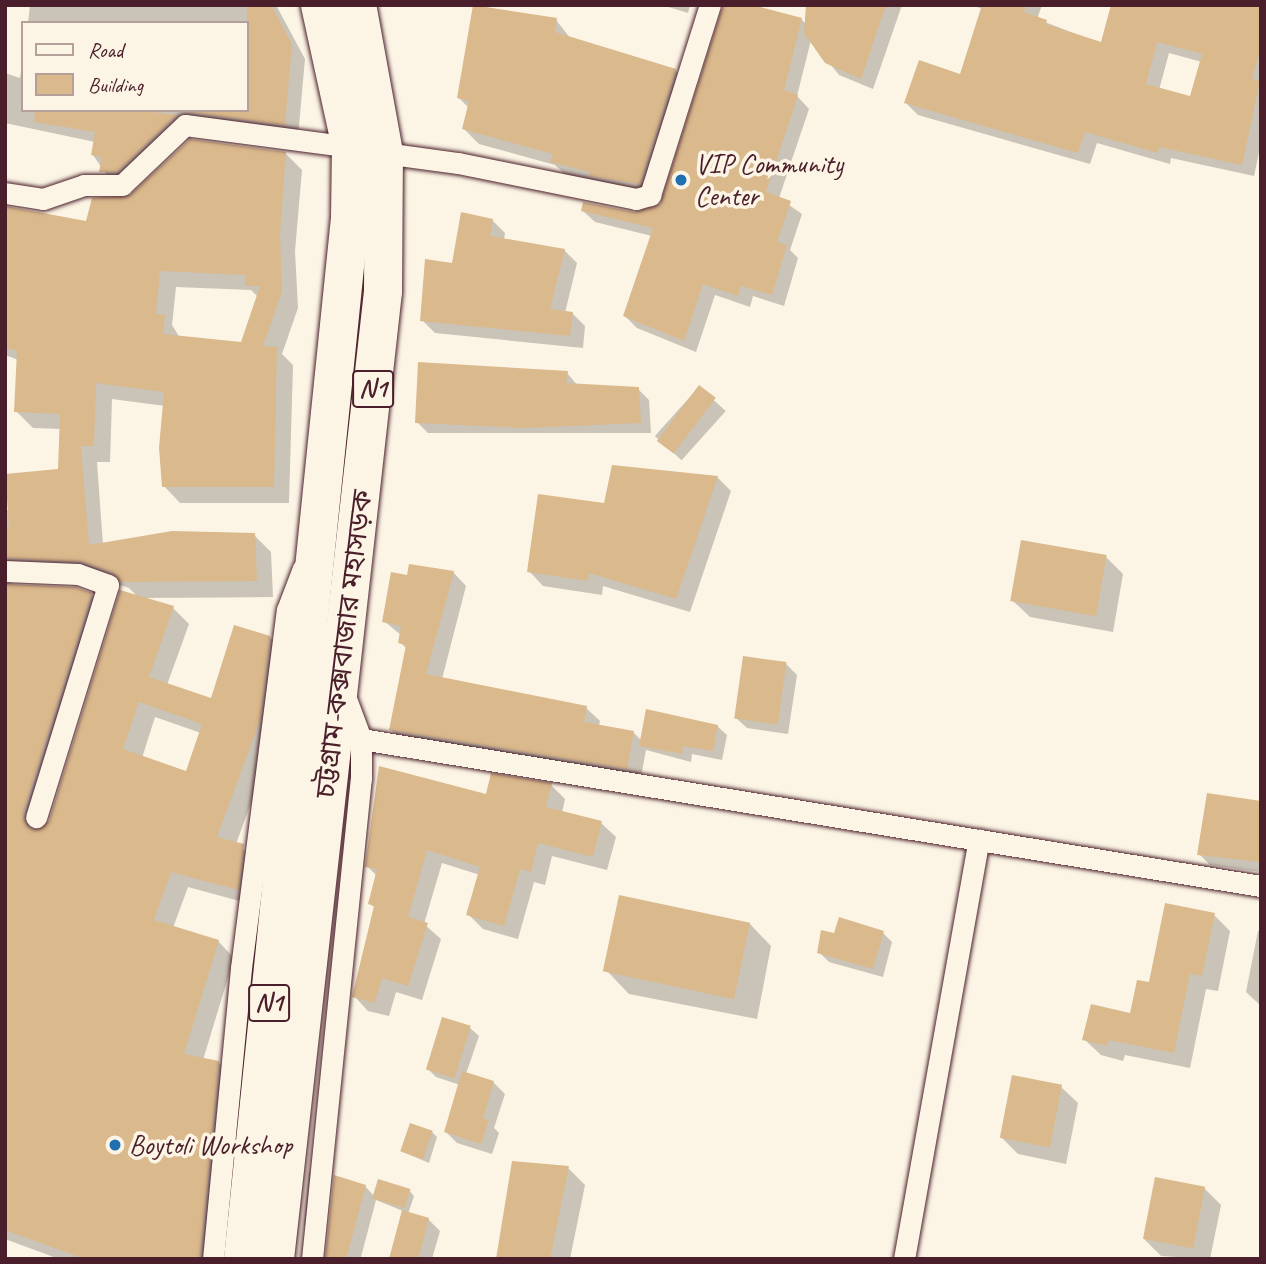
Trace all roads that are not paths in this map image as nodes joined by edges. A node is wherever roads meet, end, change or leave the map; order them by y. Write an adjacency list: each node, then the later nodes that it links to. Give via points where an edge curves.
1 (303, 5): 5 (highway, N1)
2 (320, 5): 5 (highway)
3 (710, 5): 6 (street, via 650,195 636,199)
4 (357, 13): 6 (highway, চট্টগ্রাম-কক্সবাজার মহাসড়ক / N1)
5 (325, 43): 6 (highway, চট্টগ্রাম-কক্সবাজার মহাসড়ক / N1)
6 (368, 150): 7 (street, via 185,125 122,185 84,185 43,200); 8 (highway, চট্টগ্রাম-কক্সবাজার মহাসড়ক / N1, via 350,219); 9 (highway, চট্টগ্রাম-কক্সবাজার মহাসড়ক / N1, via 383,291)
7 (5, 193)
8 (317, 544): 9 (street); 16 (street, via 287,610 241,968); 17 (highway, চট্টগ্রাম-কক্সবাজার মহাসড়ক / N1)
9 (357, 552): 11 (highway, চট্টগ্রাম-কক্সবাজার মহাসড়ক / N1)
10 (5, 571): 13 (street, via 78,574 108,584)
11 (341, 684): 12 (street); 18 (highway, চট্টগ্রাম-কক্সবাজার মহাসড়ক / N1)
12 (361, 738): 14 (street); 19 (street, via 350,894 332,1028)
13 (36, 817)
14 (979, 840): 15 (street); 20 (street)
15 (1261, 886)
16 (213, 1259)
17 (243, 1259)
18 (275, 1259)
19 (312, 1259)
20 (904, 1259)

